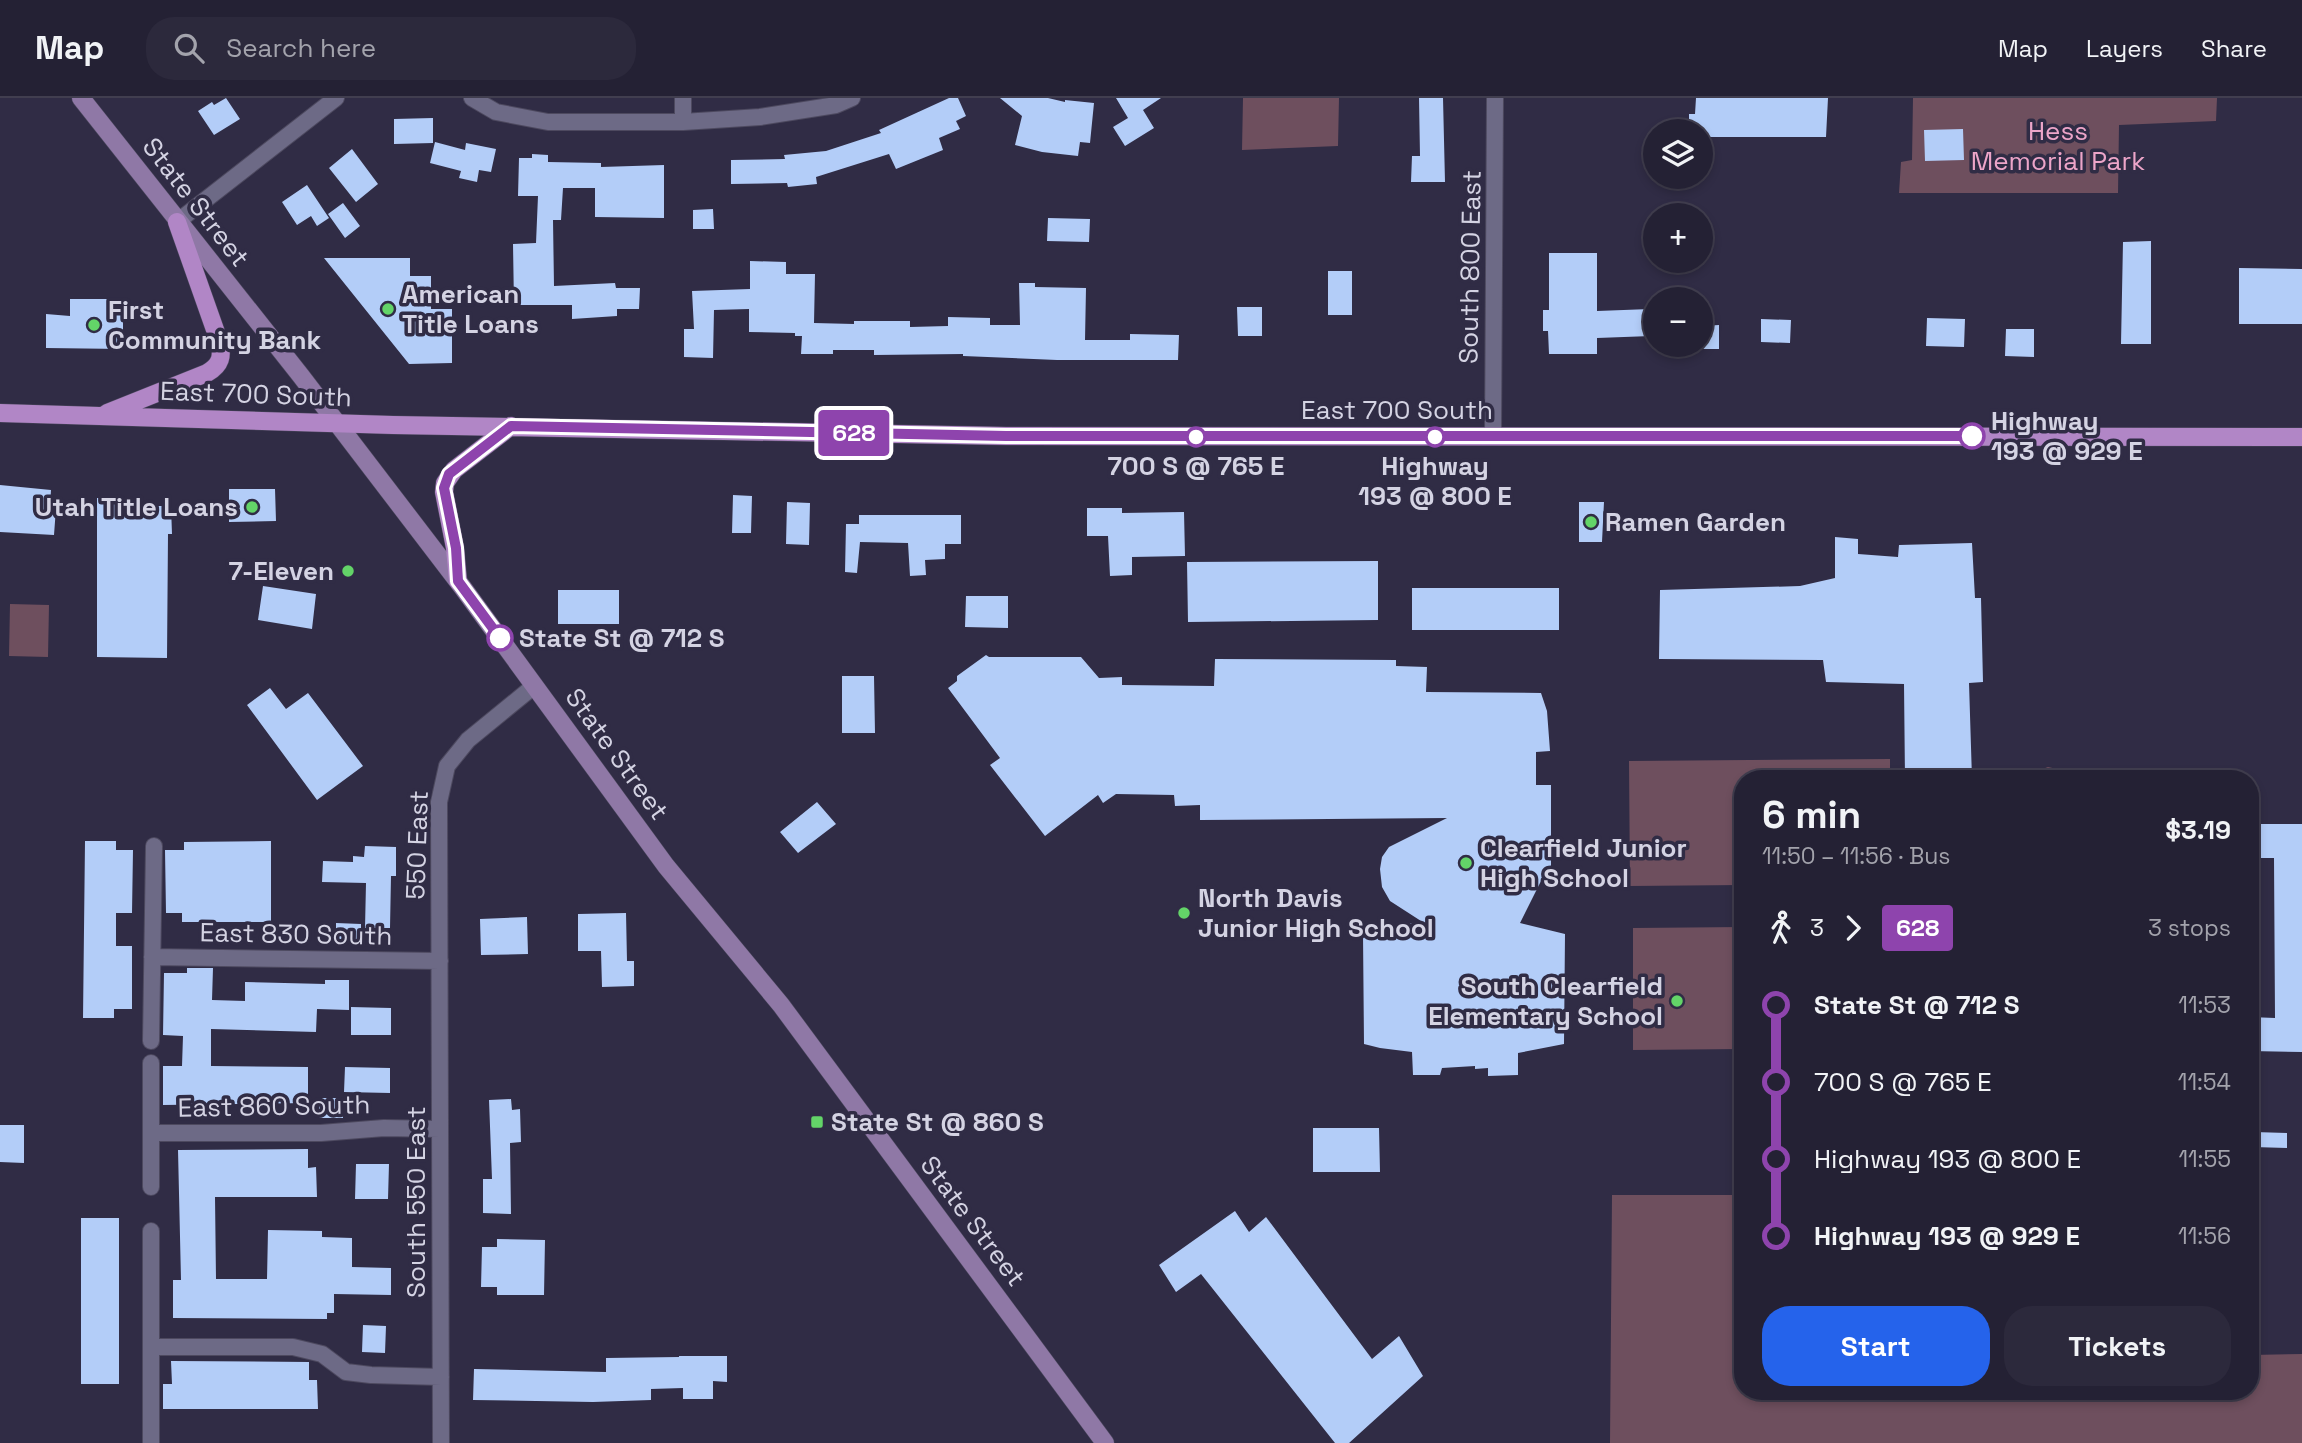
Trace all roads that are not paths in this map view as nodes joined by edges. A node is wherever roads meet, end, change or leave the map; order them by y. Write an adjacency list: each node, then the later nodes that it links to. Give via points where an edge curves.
1 (81, 98): 8 (main road, State Street)
2 (336, 98): 8 (street)
3 (472, 98): 7 (street, via 496,112 548,122)
4 (683, 98): 7 (street)
5 (852, 98): 7 (street, via 836,105 760,117)
6 (1495, 98): 13 (street, South 800 East)
7 (683, 122)
8 (177, 222): 10 (main road, via 219,341 219,362 206,373); 11 (main road, State Street)
9 (0, 413): 10 (main road, East 700 South)
10 (100, 416): 11 (main road, East 700 South)
11 (336, 423): 12 (main road, East 700 South); 15 (main road, State Street)
12 (511, 426): 13 (main road, East 700 South, via 1006,436); 15 (main road, via 454,470 445,483)
13 (1493, 436): 14 (main road, East 700 South)
14 (2302, 437)
15 (458, 581): 16 (main road, State Street)
16 (534, 685): 19 (street, 550 East, via 468,740 447,766 439,802); 30 (main road, State Street, via 666,866 781,1005)
17 (153, 846): 18 (street)
18 (152, 957): 19 (street, East 830 South); 20 (street)
19 (440, 961): 22 (street, South 550 East)
20 (151, 1041)
21 (151, 1063): 23 (street)
22 (440, 1129): 23 (street, East 860 South); 27 (street, South 550 East)
23 (151, 1133): 24 (street)
24 (151, 1186)
25 (151, 1231): 26 (street)
26 (151, 1347): 27 (street, via 293,1347 322,1354 346,1372); 28 (street)
27 (441, 1377): 29 (street, South 550 East)
28 (151, 1440)
29 (441, 1443)
30 (1105, 1443)

